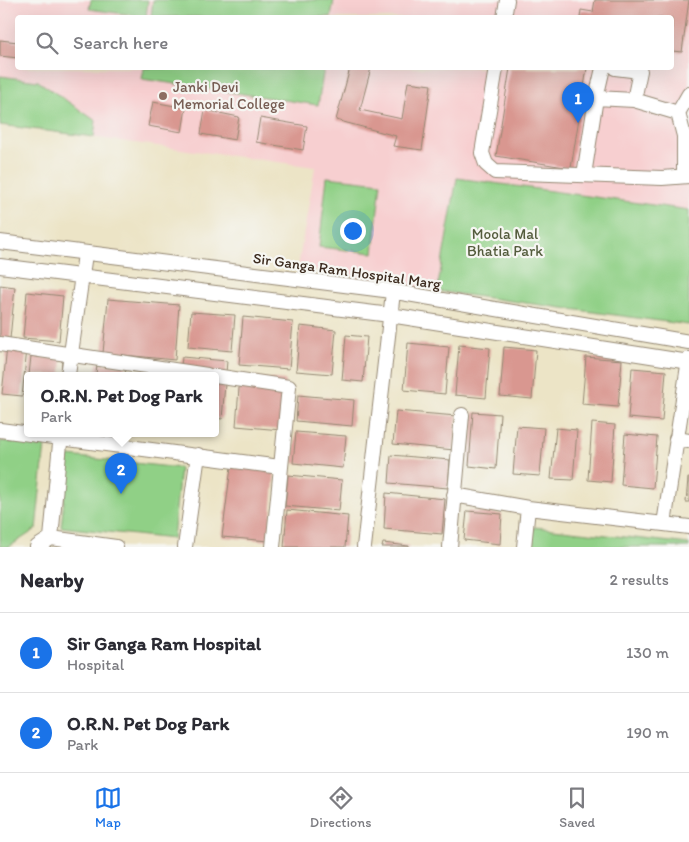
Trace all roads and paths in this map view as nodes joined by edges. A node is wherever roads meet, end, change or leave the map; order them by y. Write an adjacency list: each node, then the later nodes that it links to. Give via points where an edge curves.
1 (507, 0): 2 (street)
2 (504, 15)
3 (496, 70): 10 (street, via 482,153 486,164 495,172)
4 (603, 70): 7 (street)
5 (632, 70): 8 (street, via 640,71)
6 (689, 94): 9 (street)
7 (596, 98): 8 (street); 10 (street)
8 (634, 100): 9 (street)
9 (678, 113): 11 (street, via 684,136)
10 (584, 175): 11 (street)
11 (686, 176)
12 (0, 242): 13 (street, Sir Ganga Ram Hospital Marg)
13 (85, 254): 15 (street); 16 (street, Sir Ganga Ram Hospital Marg)
14 (0, 266): 15 (street)
15 (82, 276): 17 (street); 20 (street)
16 (393, 292): 17 (street); 18 (street, Sir Ganga Ram Hospital Marg)
17 (390, 315): 21 (street); 42 (street)
18 (689, 342)
19 (0, 344): 20 (street)
20 (71, 356): 22 (street); 23 (street)
21 (689, 361): 30 (street)
22 (68, 372)
23 (186, 372)
24 (219, 377): 32 (street, via 289,387)
25 (462, 415): 33 (street)
26 (0, 430): 27 (street)
27 (24, 432)
28 (61, 437): 37 (street)
29 (74, 437): 31 (street)
30 (682, 440): 35 (street)
31 (198, 456): 32 (street); 40 (street)
32 (280, 466): 41 (street)
33 (454, 495): 34 (street); 43 (street)
34 (528, 508): 35 (street); 44 (street)
35 (664, 524): 36 (street)
36 (689, 527)
37 (50, 538): 38 (street); 39 (street)
38 (38, 547)
39 (116, 547)
40 (186, 547)
41 (273, 547)
42 (364, 547)
43 (450, 547)
44 (524, 547)

